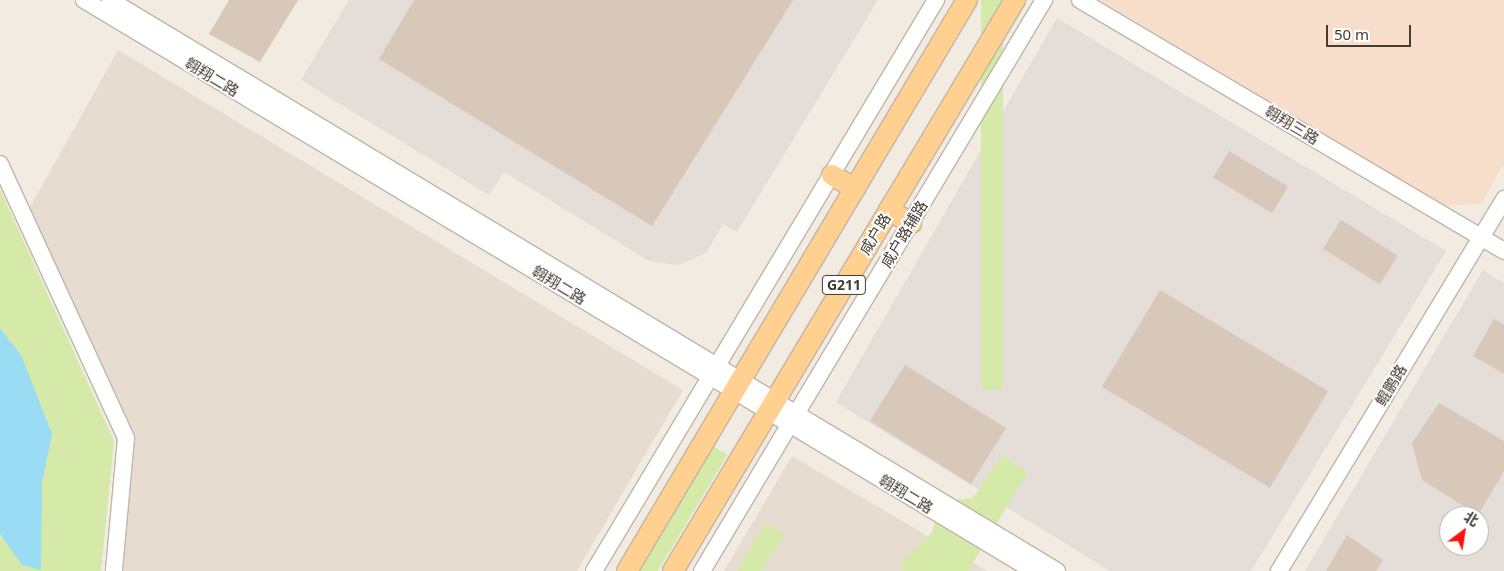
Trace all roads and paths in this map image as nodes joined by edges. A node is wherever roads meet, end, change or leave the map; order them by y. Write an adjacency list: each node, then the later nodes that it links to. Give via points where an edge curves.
1 (84, 0): 16 (street, 翱翔二路)
2 (110, 0): 16 (street, 翱翔二路)
3 (936, 0): 9 (street)
4 (968, 0): 10 (main road, G211)
5 (1015, 0): 12 (main road, 咸户路 / G211)
6 (1044, 0): 13 (street, 咸户路辅路)
7 (1080, 0): 14 (street, 翱翔三路)
8 (0, 164): 20 (street, via 126,438)
9 (832, 175): 10 (main road); 16 (street)
10 (855, 189): 17 (main road, G211)
11 (1504, 199): 14 (street, 鲲鹏路)
12 (889, 210): 13 (main road); 18 (main road, 咸户路 / G211)
13 (911, 223): 19 (street, 咸户路辅路)
14 (1481, 237): 15 (street, 翱翔三路); 27 (street, 鲲鹏路)
15 (1504, 250)
16 (714, 371): 17 (street, 翱翔二路); 21 (street)
17 (738, 385): 18 (street, 翱翔二路); 22 (main road, G211)
18 (772, 406): 19 (street, 翱翔二路); 23 (main road, 咸户路 / G211)
19 (794, 418): 24 (street, 咸户路辅路); 25 (street, 翱翔二路); 26 (street, 翱翔二路)
20 (114, 571)
21 (594, 571)
22 (627, 571)
23 (673, 571)
24 (702, 571)
25 (1034, 571)
26 (1057, 571)
27 (1279, 571)

